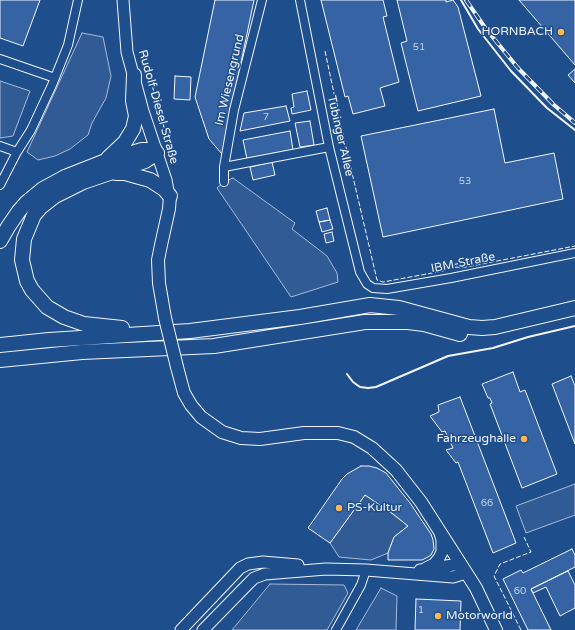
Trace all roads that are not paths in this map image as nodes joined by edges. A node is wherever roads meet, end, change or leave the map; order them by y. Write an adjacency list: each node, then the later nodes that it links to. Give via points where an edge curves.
1 (78, 0): 7 (street, via 68,44)
2 (124, 0): 6 (main road, Rudolf-Diesel-Straße, via 128,52)
3 (262, 0): 13 (street, Im Wiesengrund, via 234,110)
4 (300, 0): 9 (street, Tübinger Allee)
5 (0, 59): 7 (street)
6 (134, 75): 10 (main road, Rudolf-Diesel-Straße); 12 (highway, via 133,101 136,116 133,129)
7 (55, 78): 11 (street, via 31,130)
8 (0, 146): 11 (street)
9 (329, 147): 13 (street); 19 (street, Tübinger Allee)
10 (156, 151): 12 (highway, via 145,161); 16 (main road, Rudolf-Diesel-Straße)
11 (17, 152): 15 (street)
12 (107, 167): 16 (highway, via 144,178 161,187); 17 (highway, via 65,177 43,189 19,211); 22 (highway, via 55,196 34,215 26,230 22,251 24,270 32,290 55,312 84,324 126,328 178,327)
13 (224, 167): 14 (street, Im Wiesengrund)
14 (224, 182)
15 (0, 185)
16 (170, 196): 25 (main road, bridge, via 158,260 159,283 177,367 184,393 191,405 222,432 241,438 260,439 304,433 329,433 347,435 360,440 396,470)
17 (0, 241)
18 (575, 253): 19 (street, IBM-Straße, via 387,289 373,288)
19 (361, 276)
20 (575, 308): 22 (highway, via 489,328 469,327 408,310 370,305)
21 (575, 317): 24 (highway, via 484,336 468,336 416,323 384,321 214,346 82,352)
22 (190, 331): 23 (highway)
23 (0, 345)
24 (0, 360)
25 (437, 527): 27 (main road); 29 (main road, via 442,540 442,552 434,564)
26 (326, 568): 28 (main road); 31 (main road, via 263,562 248,564 240,568); 32 (main road, via 272,572 258,576)
27 (464, 568): 29 (main road, via 446,566); 30 (main road, via 453,577); 34 (main road)
28 (366, 570): 30 (main road); 33 (street, via 361,585)
29 (423, 570): 30 (main road)
30 (406, 573)
31 (181, 630)
32 (203, 630)
33 (336, 630)
34 (496, 630)

